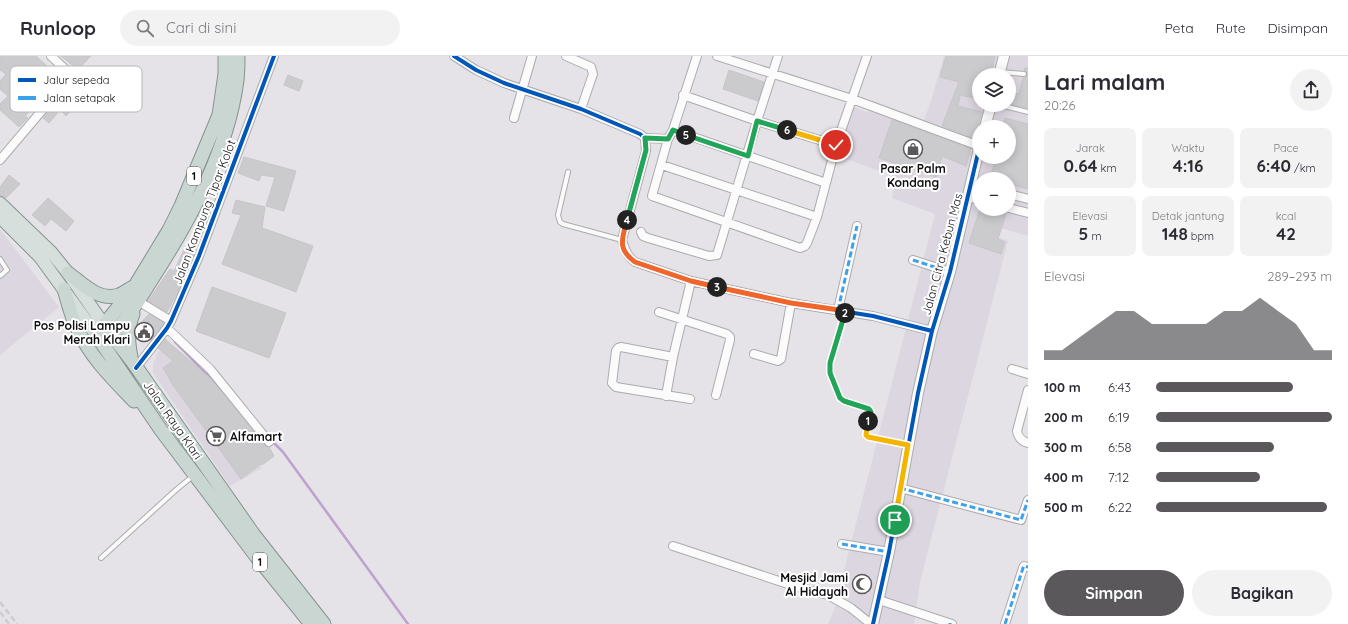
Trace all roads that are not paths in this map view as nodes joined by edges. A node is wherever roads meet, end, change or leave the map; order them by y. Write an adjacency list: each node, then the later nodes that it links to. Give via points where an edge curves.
1 (52, 56): 13 (street)
2 (225, 56): 58 (highway, 1, via 219,115 169,230)
3 (238, 56): 60 (highway, 1, via 238,79 232,109 204,187 176,242)
4 (274, 56): 65 (street, Jalan Kampung Tipar Kolot, via 199,256)
5 (454, 56): 18 (street, via 476,70)
6 (532, 56): 18 (street)
7 (566, 56): 21 (street, via 591,67 592,70)
8 (697, 56): 19 (street)
9 (717, 56): 15 (street)
10 (778, 56): 15 (street)
11 (867, 56): 20 (street)
12 (1004, 56): 14 (street)
13 (62, 66)
14 (1001, 68)
15 (772, 73): 20 (street); 26 (street)
16 (1016, 74): 17 (lane)
17 (1024, 74)
18 (522, 89): 21 (street); 25 (street)
19 (683, 95): 26 (street); 27 (street)
20 (852, 99): 30 (street); 31 (street)
21 (582, 109): 28 (street)
22 (1016, 109): 24 (lane)
23 (39, 112): 32 (street)
24 (1028, 112)
25 (514, 118)
26 (757, 121): 31 (street); 33 (street)
27 (673, 130): 29 (street); 33 (street)
28 (645, 138): 29 (street); 51 (street, via 646,150)
29 (668, 139): 34 (street)
30 (972, 143)
31 (836, 145): 36 (street)
32 (2, 155)
33 (748, 156): 36 (street); 37 (street)
34 (662, 165): 37 (street); 48 (street, via 652,196)
35 (568, 172): 51 (lane, via 558,215 560,222)
36 (826, 183): 47 (street)
37 (737, 190): 47 (street); 48 (street)
38 (972, 190): 40 (street, Jalan Citra Kebun Mas)
39 (1016, 196): 42 (street)
40 (968, 197): 41 (street); 54 (street, Jalan Citra Kebun Mas)
41 (972, 198)
42 (1028, 199)
43 (0, 203): 55 (main road, Jalan Raya Klari / 1, via 51,252)
44 (1016, 210): 45 (street)
45 (1028, 213)
46 (0, 217): 59 (main road, Jalan Raya Klari / 1, via 40,257)
47 (817, 217): 48 (street, via 807,243 800,248)
48 (727, 222): 50 (street, via 717,255 713,257 648,238)
49 (857, 226): 62 (street)
50 (641, 232)
51 (622, 240): 57 (street, via 629,258 635,262)
52 (0, 259): 56 (lane, via 7,270)
53 (913, 260): 54 (street)
54 (950, 272): 67 (street, Jalan Citra Kebun Mas)
55 (68, 273): 58 (highway, via 92,291 104,296 118,295); 66 (main road, Jalan Raya Klari / 1)
56 (0, 276)
57 (691, 281): 61 (street); 64 (street)
58 (135, 286): 66 (highway, 1)
59 (64, 288): 66 (main road, Jalan Raya Klari / 1); 77 (highway, via 77,329 89,350 103,369)
60 (138, 301): 65 (street); 66 (highway, 1); 70 (highway, via 129,323 127,340)
61 (791, 303): 62 (street); 68 (street, via 781,359 778,361)
62 (842, 310): 67 (street); 80 (lane, via 830,363 830,373 838,394 844,401 869,409 871,412 866,432 868,437)
63 (659, 312): 64 (street)
64 (682, 319): 69 (street); 74 (street, via 730,336)
65 (169, 324): 70 (street, Jalan Kampung Tipar Kolot); 78 (street, via 210,369)
66 (104, 331): 70 (highway, Jalan Raya Klari / 1); 77 (highway, Jalan Raya Klari / 1, via 103,344)
67 (932, 331): 80 (street, Jalan Citra Kebun Mas)
68 (754, 354)
69 (673, 358): 75 (street); 75 (street, via 621,347 616,351 612,383 616,387)
70 (134, 364): 92 (highway, Jalan Raya Klari / 1, via 254,535)
71 (1012, 369): 72 (street)
72 (1028, 374)
73 (1028, 390): 79 (street, via 1017,431 1018,437)
74 (716, 395)
75 (666, 396): 76 (street)
76 (690, 399)
77 (161, 430): 81 (highway, Jalan Raya Klari / 1)
78 (269, 442)
79 (1028, 443)
80 (908, 445): 82 (street, Jalan Citra Kebun Mas)
81 (195, 476): 88 (lane); 91 (highway, Jalan Raya Klari / 1)
82 (900, 488): 84 (street); 87 (street, Jalan Citra Kebun Mas)
83 (1028, 500): 84 (street)
84 (1025, 522)
85 (842, 544): 87 (street)
86 (673, 546): 93 (street, via 828,595)
87 (889, 552): 90 (street, Jalan Citra Kebun Mas)
88 (100, 558)
89 (1028, 567): 95 (street, via 1023,568)
90 (879, 600): 93 (street, Jalan Citra Kebun Mas); 94 (street)
91 (310, 624)
92 (324, 624)
93 (872, 624)
94 (951, 624)
95 (1005, 624)

